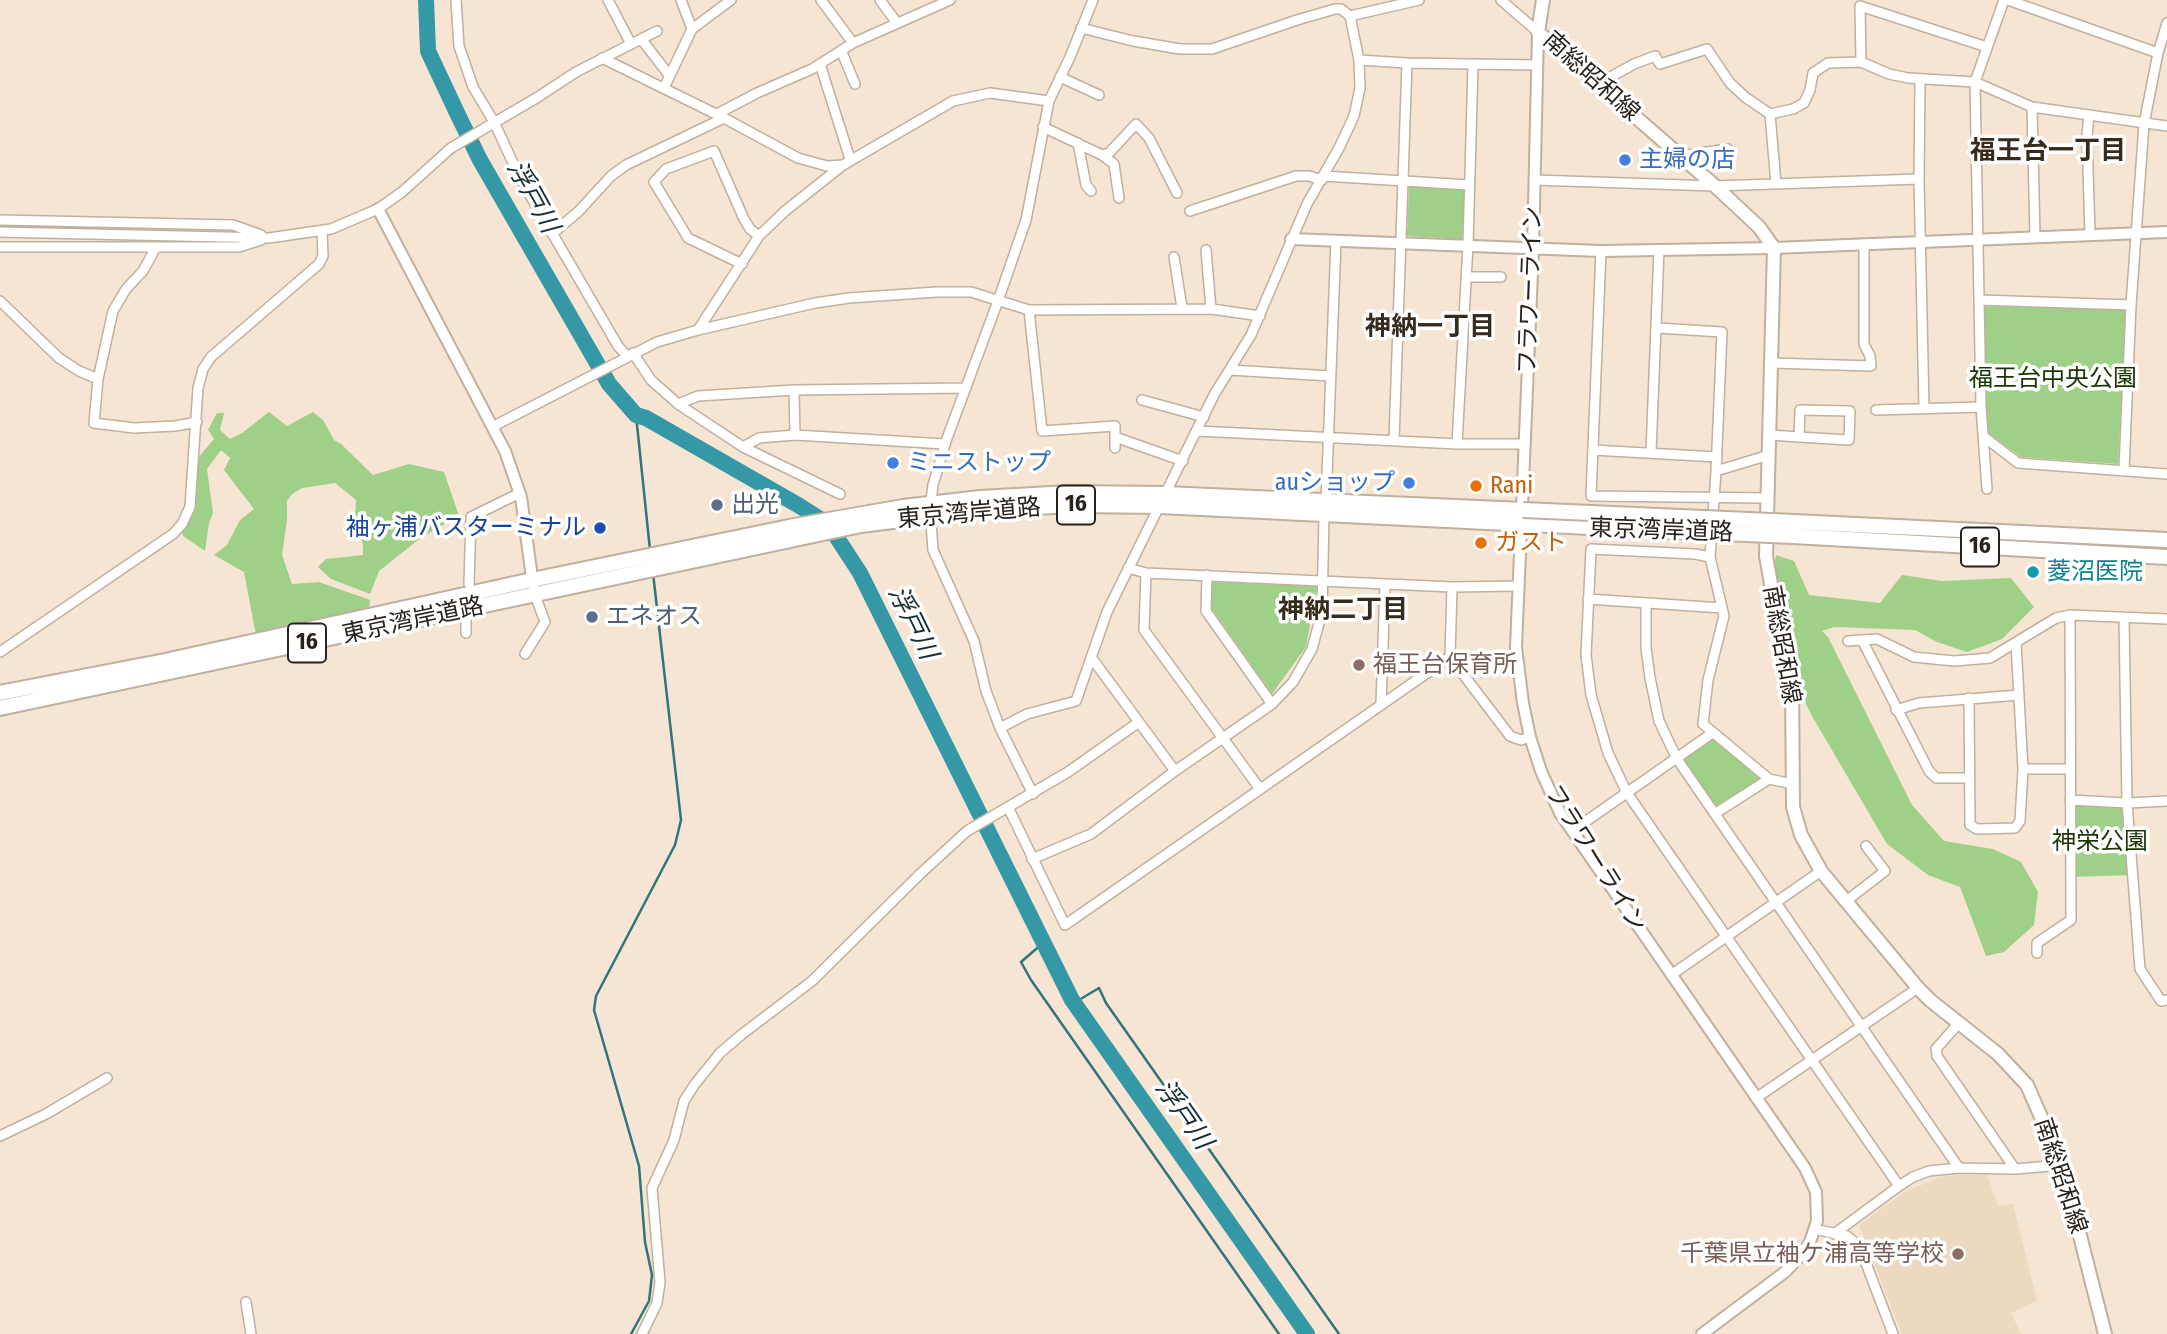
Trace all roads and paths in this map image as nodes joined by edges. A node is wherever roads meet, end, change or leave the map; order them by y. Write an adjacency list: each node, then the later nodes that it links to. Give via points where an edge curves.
1 (456, 0): 47 (street, via 465,66)
2 (608, 0): 23 (street)
3 (681, 0): 18 (street)
4 (732, 0): 18 (street)
5 (821, 0): 22 (street)
6 (880, 0): 15 (street)
7 (950, 0): 15 (street)
8 (1093, 0): 17 (street)
9 (1419, 0): 13 (street)
10 (1502, 0): 20 (street)
11 (1543, 0): 20 (main road, 南総昭和線)
12 (2006, 0): 24 (street); 26 (street)
13 (1391, 4): 14 (street)
14 (1350, 16): 17 (street, via 1335,9 1203,50 1133,41); 28 (street)
15 (897, 23): 22 (street)
16 (2167, 23): 26 (street)
17 (1081, 28): 35 (street)
18 (691, 29): 34 (street)
19 (657, 31): 21 (street)
20 (1538, 32): 33 (street, フラワーライン); 39 (main road, 南総昭和線)
21 (642, 40): 23 (street); 34 (street)
22 (853, 43): 25 (street)
23 (631, 44): 27 (street)
24 (1987, 47): 29 (street, via 1860,6); 37 (street)
25 (841, 50): 31 (street); 38 (street)
26 (2158, 53): 48 (street)
27 (602, 58): 40 (street); 47 (street)
28 (1359, 60): 30 (street); 56 (street, via 1354,116)
29 (1861, 62): 36 (street); 44 (street, via 1828,63 1813,73 1804,103)
30 (1407, 63): 32 (street); 58 (street)
31 (820, 64): 46 (street); 55 (street)
32 (1473, 65): 33 (street); 61 (street)
33 (1537, 65): 59 (street, フラワーライン)
34 (669, 75): 40 (street)
35 (1060, 77): 41 (street); 42 (street)
36 (1920, 80): 37 (street); 57 (street)
37 (1975, 82): 43 (street); 79 (street)
38 (855, 84)
39 (1596, 85): 44 (street, via 1655,55 1660,64 1707,49 1730,83); 54 (main road, 南総昭和線)
40 (664, 89): 46 (street)
41 (1099, 96)
42 (1049, 101): 50 (street); 55 (street, via 990,93 953,101)
43 (2032, 107): 45 (street); 77 (street)
44 (1770, 114): 60 (street)
45 (2089, 115): 48 (street); 74 (street)
46 (721, 116): 55 (street, via 799,158 827,166); 73 (street, via 626,165)
47 (494, 122): 66 (street, via 450,148); 73 (street)
48 (2144, 124): 49 (street); 70 (street)
49 (2167, 125)
50 (1043, 127): 51 (street); 96 (street, via 1026,219)
51 (1078, 143): 53 (street); 63 (street)
52 (1728, 149): 54 (street)
53 (1102, 155): 64 (street, via 1136,124 1149,138); 65 (street, via 1114,163)
54 (1680, 156): 62 (main road, 南総昭和線)
55 (847, 162): 75 (street)
56 (1323, 178): 58 (street); 67 (street, via 1296,176); 78 (street)
57 (1919, 179): 60 (street); 81 (street)
58 (1404, 180): 61 (street); 82 (street)
59 (1535, 180): 62 (street); 88 (street, フラワーライン)
60 (1776, 184): 62 (street)
61 (1469, 185): 84 (street)
62 (1715, 186): 87 (main road, 南総昭和線, via 1759,227)
63 (1091, 191)
64 (1177, 193)
65 (1119, 198)
66 (378, 209): 69 (street); 120 (street)
67 (1190, 211)
68 (0, 220): 76 (street, via 233,225)
69 (322, 231): 76 (street); 119 (street, via 319,264 206,362 198,388)
70 (2136, 232): 71 (street); 74 (street); 99 (street)
71 (2167, 232)
72 (0, 233): 76 (street)
73 (552, 234): 106 (street, via 618,346)
74 (2090, 234): 77 (street)
75 (760, 236): 93 (street); 93 (street, via 744,219 714,151 666,169 654,182 688,238)
76 (270, 237): 86 (street, via 239,247)
77 (2035, 237): 79 (street)
78 (1291, 239): 80 (street); 103 (street)
79 (1978, 239): 81 (street); 97 (street)
80 (1336, 241): 82 (street); 109 (street)
81 (1921, 241): 83 (street); 116 (street)
82 (1402, 243): 84 (street); 128 (street)
83 (1864, 244): 87 (street); 107 (street, via 1864,344 1871,366)
84 (1468, 245): 88 (street); 95 (street)
85 (0, 247): 86 (street)
86 (156, 247): 110 (street, via 113,311)
87 (1774, 248): 90 (street); 107 (main road, 南総昭和線)
88 (1533, 249): 91 (street); 131 (street, フラワーライン)
89 (1206, 250): 101 (street)
90 (1659, 250): 91 (street); 104 (street)
91 (1601, 251): 134 (street)
92 (1174, 257): 100 (street)
93 (742, 264): 105 (street)
94 (1501, 276): 95 (street)
95 (1466, 277): 130 (street)
96 (998, 300): 102 (street); 105 (street, via 971,292 849,298); 111 (street)
97 (1980, 300): 99 (street); 115 (street)
98 (0, 301): 110 (street, via 59,358)
99 (2131, 305): 139 (street)
100 (1182, 309): 101 (street); 102 (street)
101 (1211, 309): 103 (street)
102 (1029, 310): 124 (street, via 1042,431 1115,426)
103 (1259, 316): 108 (street)
104 (1657, 328): 135 (street); 137 (street, via 1722,332)
105 (698, 330): 106 (street)
106 (630, 354): 114 (street); 120 (street)
107 (1773, 363): 123 (main road, 南総昭和線)
108 (1230, 370): 109 (street); 118 (street)
109 (1330, 376): 127 (street)
110 (98, 379): 119 (street, via 94,423 134,428)
111 (966, 388): 112 (street); 129 (street)
112 (794, 390): 114 (street, via 698,396); 122 (street)
113 (1142, 400): 118 (street)
114 (678, 404): 132 (street)
115 (1981, 407): 116 (street); 125 (street)
116 (1924, 408): 117 (street)
117 (1876, 410)
118 (1204, 417): 121 (street)
119 (197, 422): 175 (street, via 190,507 182,524)
120 (492, 427): 143 (street)
121 (1198, 431): 127 (street); 138 (street)
122 (795, 435): 129 (street); 132 (street, via 759,438)
123 (1770, 435): 126 (street); 136 (main road, 南総昭和線)
124 (1115, 436): 133 (street); 138 (street)
125 (1983, 436): 139 (street, via 2018,463); 142 (street)
126 (1798, 437): 126 (street, via 1849,440 1850,411 1800,410)
127 (1328, 438): 128 (street); 148 (street)
128 (1394, 441): 130 (street)
129 (945, 444): 149 (street)
130 (1457, 444): 131 (street)
131 (1525, 444): 150 (street, フラワーライン)
132 (743, 447): 144 (street)
133 (1115, 448)
134 (1593, 450): 135 (street); 146 (street, via 1591,496)
135 (1651, 452): 137 (street)
136 (1769, 455): 140 (street); 145 (main road, 南総昭和線)
137 (1717, 457): 140 (street)
138 (1182, 461): 147 (street)
139 (2124, 470): 141 (street)
140 (1716, 471): 146 (street)
141 (2167, 474)
142 (1987, 489)
143 (520, 493): 159 (street, via 471,517); 162 (street)
144 (840, 494)
145 (1766, 498): 146 (street); 197 (main road, 南総昭和線, via 1769,577 1792,678)
146 (1713, 499): 153 (street)
147 (1163, 500): 148 (highway, 東京湾岸道路 / 16); 149 (highway, 東京湾岸道路 / 16); 155 (street)
148 (1325, 508): 150 (highway, 東京湾岸道路 / 16); 158 (street)
149 (931, 510): 162 (highway, 東京湾岸道路 / 16); 187 (street, via 933,550 975,640)
150 (1523, 518): 151 (highway, 東京湾岸道路 / 16, bridge); 161 (street, フラワーライン)
151 (1794, 529): 152 (highway, 東京湾岸道路 / 16); 154 (highway, 東京湾岸道路 / 16)
152 (2167, 540)
153 (1710, 557): 164 (street, via 1591,549); 166 (street)
154 (2167, 557)
155 (1128, 568): 156 (street); 177 (street)
156 (1146, 573): 157 (street); 190 (street, via 1144,630)
157 (1207, 575): 158 (street); 182 (street, via 1206,611)
158 (1324, 581): 160 (street); 182 (street, via 1312,649 1293,682)
159 (469, 584)
160 (1385, 584): 163 (street); 183 (street)
161 (1518, 586): 163 (street); 189 (street, フラワーライン, via 1518,675)
162 (533, 587): 176 (street, via 545,622); 179 (highway, 東京湾岸道路 / 16); 184 (highway, 東京湾岸道路 / 16)
163 (1452, 587): 178 (street)
164 (1588, 599): 165 (street); 199 (street, via 1586,655 1591,695 1608,753)
165 (1646, 603): 166 (street); 191 (street, via 1652,689 1659,721)
166 (1722, 608): 188 (street, via 1723,625 1708,680 1703,724)
167 (2070, 615): 169 (street); 174 (street, via 2056,618); 193 (street)
168 (466, 617): 171 (street)
169 (2124, 617): 170 (street); 203 (street)
170 (2167, 619)
171 (466, 633)
172 (1862, 640): 173 (street); 174 (street, via 1877,639 1914,657 1954,661 1990,658); 185 (street)
173 (1848, 642)
174 (2016, 643): 180 (street)
175 (0, 652)
176 (526, 654)
177 (1091, 657): 186 (street); 187 (street, via 1076,701 1027,714)
178 (1450, 657): 183 (street); 189 (street, via 1510,736)
179 (0, 693)
180 (2019, 695): 181 (street); 192 (street)
181 (1969, 698): 185 (street); 195 (street)
182 (1272, 704): 190 (street)
183 (1381, 705): 198 (street)
184 (0, 708)
185 (1896, 710): 195 (street, via 1936,778)
186 (1139, 722): 194 (street); 200 (street)
187 (1000, 728): 200 (street)
188 (1711, 734): 191 (street); 196 (street)
189 (1530, 737): 206 (street, フラワーライン, via 1550,794)
190 (1224, 738): 194 (street); 198 (street)
191 (1677, 759): 199 (street); 205 (street)
192 (2023, 769): 193 (street); 195 (street, via 2020,821 2015,828 1977,829 1970,825)
193 (2069, 769): 201 (street)
194 (1175, 771): 208 (street, via 1090,834)
195 (1968, 778)
196 (1769, 779): 197 (street); 205 (street)
197 (1793, 784): 209 (main road, 南総昭和線, via 1793,807 1801,835)
198 (1260, 789): 208 (street, via 1065,925)
199 (1627, 793): 206 (street); 212 (street)
200 (1032, 794): 204 (street)
201 (2070, 800): 203 (street); 213 (street, via 2071,920 2037,943)
202 (2167, 801): 203 (street)
203 (2127, 803): 216 (street, via 2140,969 2161,1000)
204 (1005, 809): 208 (street); 231 (street, via 967,831 812,981 720,1053 695,1084 684,1101 674,1140 652,1188 660,1282 657,1303)
205 (1716, 813): 210 (street)
206 (1572, 831): 214 (street, フラワーライン)
207 (1866, 846): 211 (street, via 1885,872)
208 (1032, 859)
209 (1821, 871): 210 (street); 211 (main road, 南総昭和線)
210 (1776, 902): 212 (street); 218 (street)
211 (1845, 902): 215 (main road, 南総昭和線)
212 (1726, 937): 214 (street); 219 (street)
213 (2037, 953)
214 (1671, 975): 221 (street, フラワーライン)
215 (1918, 988): 217 (main road, 南総昭和線); 218 (street)
216 (2167, 1000)
217 (1958, 1024): 223 (main road, 南総昭和線, via 1998,1054 2027,1085); 225 (street, via 1936,1049 1937,1056)
218 (1862, 1027): 219 (street); 224 (street)
219 (1813, 1060): 221 (street); 226 (street)
220 (107, 1078): 222 (street)
221 (1756, 1098): 227 (street, フラワーライン, via 1811,1180 1818,1209)
222 (0, 1136)
223 (2062, 1165): 225 (street); 234 (main road, 南総昭和線)
224 (1959, 1168): 225 (street); 226 (street, via 1930,1171)
225 (2015, 1169)
226 (1899, 1186): 228 (street)
227 (1814, 1230): 228 (street); 232 (street, フラワーライン, via 1803,1253 1785,1272)
228 (1834, 1234): 233 (street, via 1853,1241 1864,1258)
229 (246, 1303): 230 (street)
230 (251, 1334)
231 (642, 1334)
232 (1702, 1334)
233 (1893, 1334)
234 (2105, 1334)

